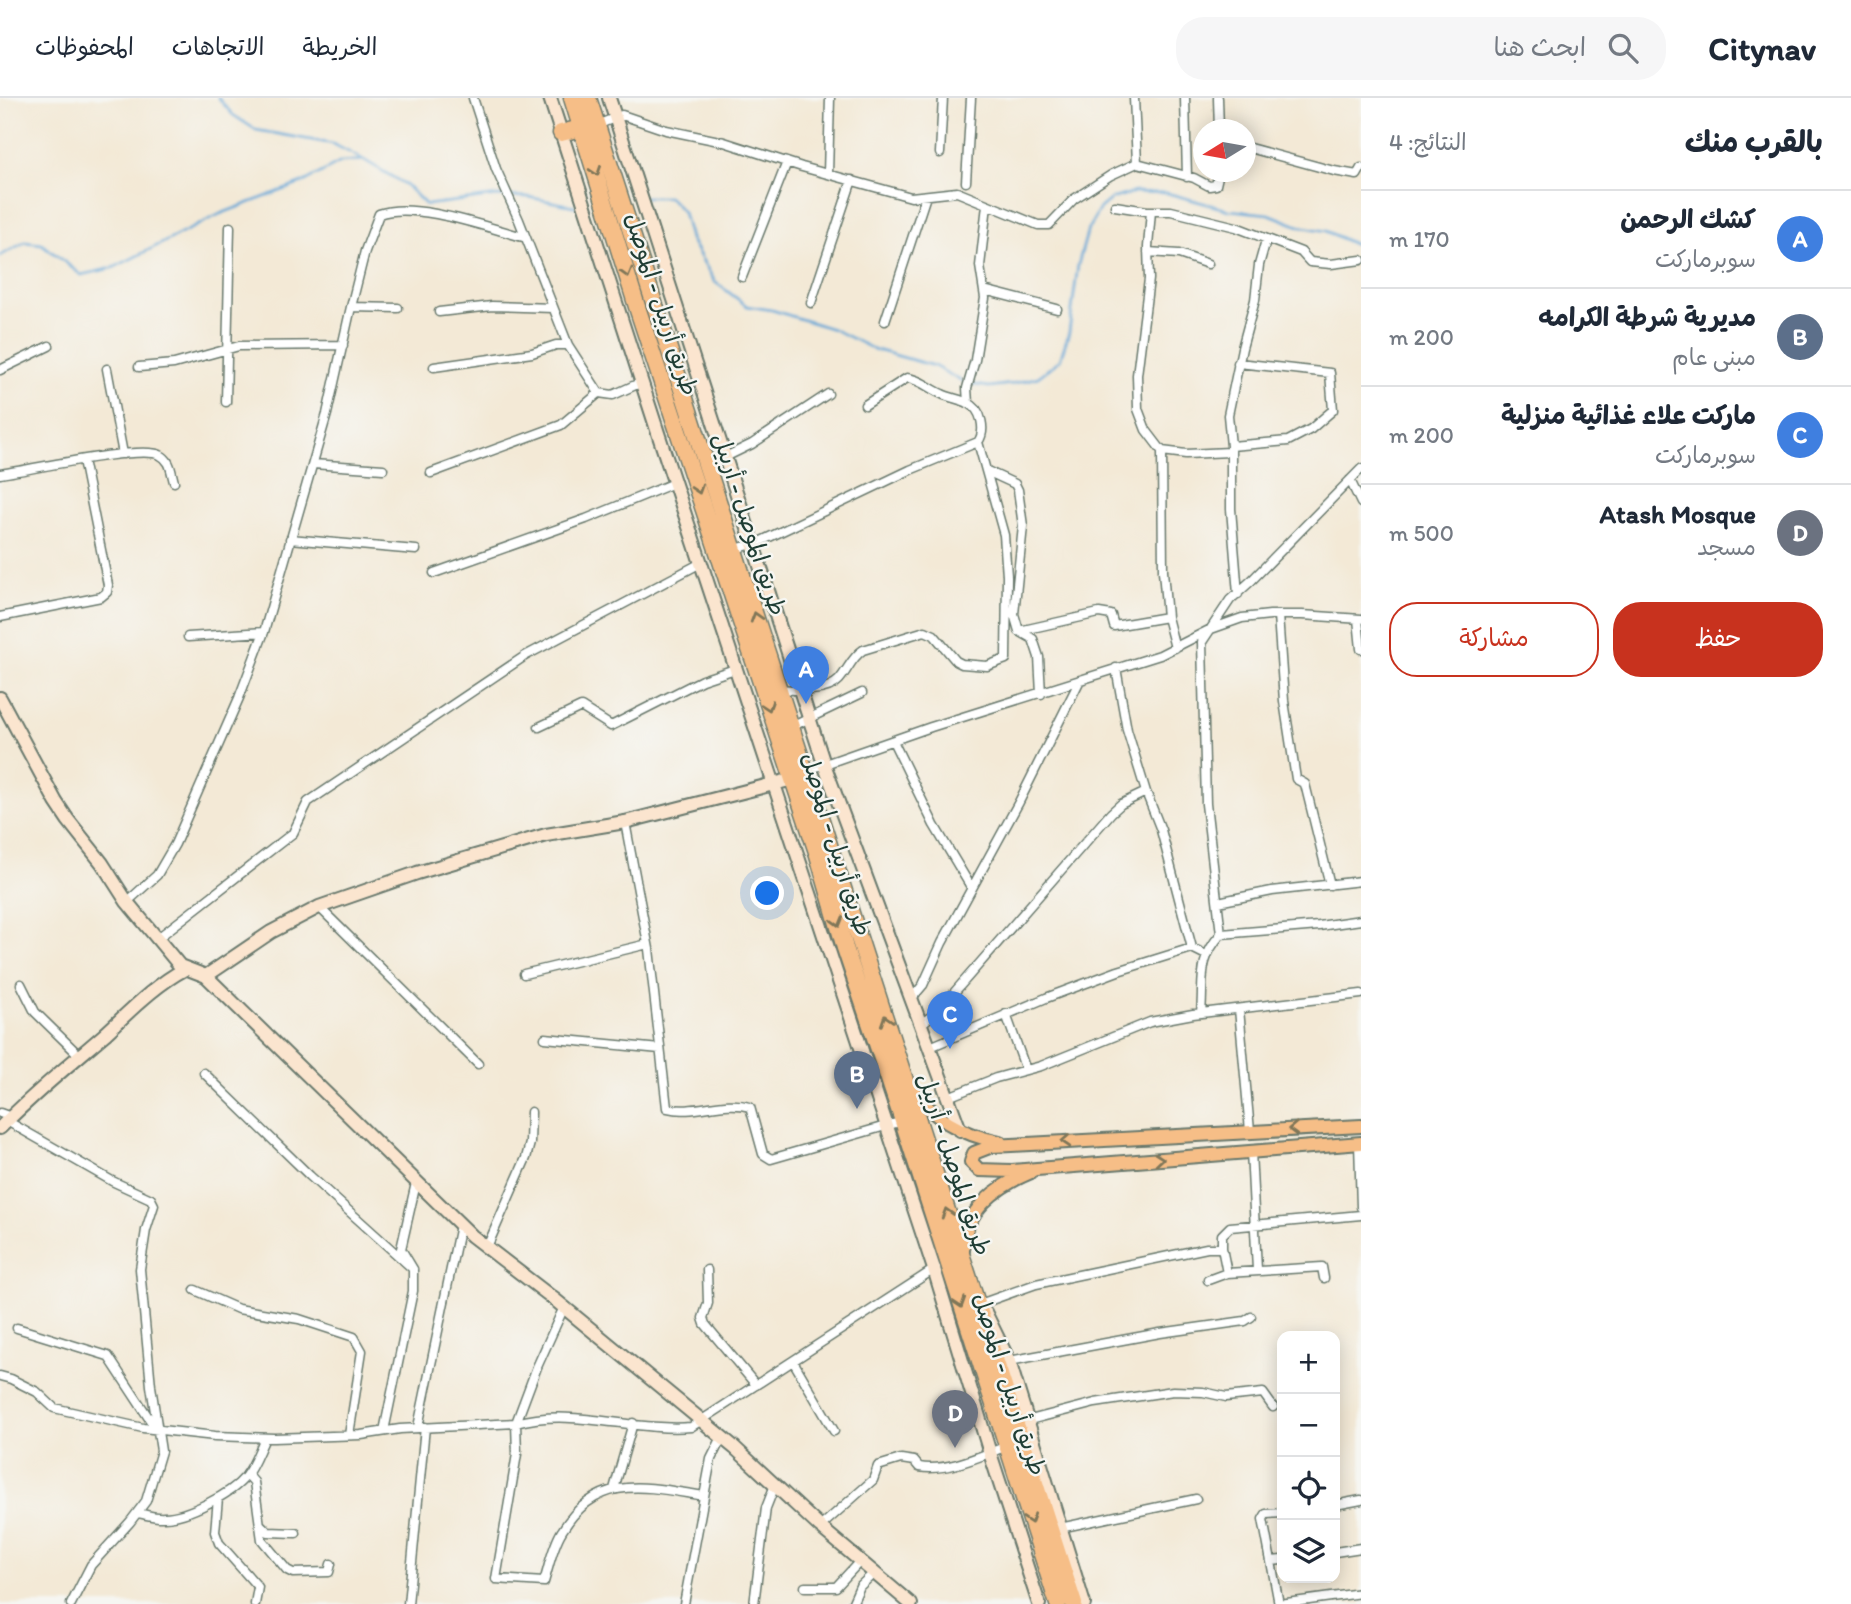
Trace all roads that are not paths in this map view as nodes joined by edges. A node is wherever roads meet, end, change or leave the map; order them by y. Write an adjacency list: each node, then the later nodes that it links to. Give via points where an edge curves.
1 (473, 98): 35 (street)
2 (550, 98): 16 (main road)
3 (572, 98): 15 (highway, طريق أربيل - الموصل)
4 (588, 98): 14 (highway, طريق الموصل - أربيل)
5 (608, 98): 12 (main road)
6 (830, 98): 22 (street)
7 (943, 98): 18 (street)
8 (971, 98): 26 (street)
9 (1134, 98): 20 (street)
10 (1185, 98): 23 (street)
11 (1219, 98): 13 (street)
12 (615, 117): 14 (street); 19 (street, via 622,115); 68 (main road)
13 (1219, 119)
14 (597, 125): 30 (highway, طريق الموصل - أربيل)
15 (581, 128): 16 (highway); 30 (highway, طريق أربيل - الموصل, one-way to 30)
16 (561, 133): 58 (main road)
17 (1256, 150): 21 (street, via 1334,171 1357,174)
18 (940, 153)
19 (787, 162): 22 (street); 40 (street)
20 (1137, 163): 23 (street); 31 (street, via 1074,199 1049,225)
21 (1361, 168)
22 (828, 174): 25 (street)
23 (1187, 177): 24 (street)
24 (1193, 179)
25 (852, 180): 29 (street, via 911,197); 42 (street)
26 (966, 182)
27 (1199, 182): 28 (street, via 1209,186)
28 (1217, 182)
29 (926, 196): 31 (street, via 957,192); 48 (street)
30 (614, 202): 71 (highway, طريق الموصل - أربيل); 111 (highway, طريق أربيل - الموصل, one-way to 111, via 638,310)
31 (987, 205): 41 (street, via 980,266)
32 (1115, 206): 33 (street)
33 (1151, 211): 36 (street, via 1198,217); 37 (street)
34 (230, 227): 52 (street)
35 (523, 237): 43 (street, via 415,210 379,214); 45 (street)
36 (1265, 240): 38 (street, via 1301,252 1310,262); 53 (street)
37 (1148, 252): 39 (street, via 1179,254); 66 (street, via 1138,409)
38 (1361, 260)
39 (1208, 264)
40 (742, 277)
41 (984, 290): 46 (street); 62 (street)
42 (811, 303)
43 (351, 307): 44 (street); 49 (street)
44 (398, 308)
45 (553, 308): 47 (street, via 492,306); 50 (street)
46 (1056, 309)
47 (439, 312)
48 (885, 321)
49 (343, 345): 52 (street); 70 (street)
50 (568, 345): 55 (street); 59 (street)
51 (49, 346): 57 (street)
52 (227, 347): 54 (street, via 173,364); 61 (street)
53 (1238, 363): 65 (street, via 1228,415); 65 (street, via 1330,373 1333,410 1287,441)
54 (139, 367)
55 (434, 367)
56 (107, 369): 67 (street)
57 (0, 370)
58 (642, 382): 59 (street, via 613,395); 79 (main road)
59 (599, 393): 75 (street, via 561,425)
60 (828, 394): 68 (street)
61 (226, 402)
62 (968, 403): 63 (street, via 907,378); 64 (street, via 981,420)
63 (865, 405)
64 (978, 442): 74 (street); 82 (street)
65 (1230, 449): 66 (street, via 1186,454); 87 (street)
66 (1162, 451): 90 (street)
67 (123, 454): 69 (street); 78 (street, via 160,455 169,461)
68 (725, 457): 71 (street); 82 (main road)
69 (83, 460): 76 (street); 89 (street, via 107,592 101,597)
70 (313, 464): 72 (street); 81 (street)
71 (707, 466): 83 (highway, طريق الموصل - أربيل)
72 (383, 468)
73 (1361, 469): 77 (street)
74 (987, 471): 93 (street, via 1018,490 1023,526 1014,614); 102 (street, via 1004,535 1006,659 987,666 956,662 934,635 925,631 863,650 836,683)
75 (431, 473)
76 (0, 474)
77 (1350, 480): 80 (street); 87 (street)
78 (174, 482)
79 (674, 482): 85 (main road); 86 (street)
80 (1361, 503)
81 (290, 539): 84 (street); 94 (street)
82 (753, 544): 83 (street); 102 (main road)
83 (734, 549): 101 (highway, طريق الموصل - أربيل, one-way to 83)
84 (416, 550)
85 (701, 563): 99 (main road); 123 (street, via 525,656 308,802 293,833)
86 (434, 573)
87 (1238, 594): 92 (street)
88 (1278, 615): 91 (street); 92 (street, via 1242,618); 116 (street, via 1296,779 1305,784)
89 (0, 617)
90 (1167, 617): 93 (street, via 1114,626 1111,615 1099,613); 96 (street)
91 (1359, 619): 97 (street)
92 (1211, 629): 96 (street); 119 (street, via 1202,642 1203,757)
93 (1019, 631): 104 (street, via 1033,639)
94 (264, 632): 95 (street); 118 (street, via 175,844 157,875)
95 (188, 637)
96 (1174, 648): 98 (street)
97 (1361, 649)
98 (1116, 668): 100 (street); 113 (street, via 1127,730)
99 (735, 669): 107 (street, via 702,680 611,726 580,706); 112 (main road)
100 (1080, 680): 104 (street); 117 (street)
101 (779, 689): 102 (street); 108 (highway, طريق الموصل - أربيل)
102 (800, 690): 106 (main road)
103 (862, 693): 106 (street)
104 (1041, 694): 109 (street)
105 (0, 698): 118 (main road, via 62,811)
106 (809, 718): 108 (street); 110 (main road)
107 (539, 727)
108 (790, 727): 111 (highway, طريق الموصل - أربيل)
109 (893, 741): 110 (street); 117 (street)
110 (824, 764): 111 (street); 132 (main road)
111 (799, 775): 112 (main road); 142 (highway, طريق الموصل - أربيل, one-way to 111); 148 (highway, طريق أربيل - الموصل, one-way to 148, via 845,948)
112 (774, 784): 114 (main road); 150 (main road)
113 (1146, 792): 125 (street, via 1161,830); 136 (street, via 1111,813 938,1011)
114 (625, 822): 120 (main road, via 482,852); 124 (street)
115 (1361, 881): 116 (street)
116 (1330, 886): 119 (street)
117 (971, 887): 132 (street, via 923,985)
118 (127, 902): 123 (main road)
119 (1218, 902): 122 (street)
120 (319, 907): 129 (main road, via 271,932); 141 (street)
121 (1361, 920): 122 (street)
122 (1222, 934): 126 (street)
123 (158, 938): 127 (main road)
124 (648, 944): 128 (street); 139 (street)
125 (1192, 948): 126 (street); 135 (street)
126 (1206, 955): 134 (street, via 1201,969)
127 (185, 969): 129 (main road); 140 (main road)
128 (524, 974)
129 (206, 976): 157 (main road)
130 (21, 984): 140 (street, via 35,1012)
131 (1361, 994): 133 (street)
132 (912, 998): 136 (main road)
133 (1239, 1009): 134 (street); 152 (street)
134 (1201, 1013): 143 (street, via 1150,1022)
135 (1006, 1014): 138 (street); 143 (street)
136 (921, 1024): 138 (main road)
137 (545, 1038): 139 (street)
138 (930, 1047): 145 (main road)
139 (660, 1049): 150 (street, via 667,1108 750,1107 763,1154 771,1159)
140 (79, 1055): 147 (main road)
141 (478, 1064)
142 (901, 1068): 151 (main road, via 925,1105); 168 (highway, طريق الموصل - أربيل, one-way to 142)
143 (1026, 1070): 145 (street)
144 (204, 1073): 165 (street)
145 (948, 1097): 151 (main road)
146 (531, 1112): 162 (street, via 526,1158)
147 (4, 1120): 187 (street, via 151,1199 154,1205 140,1269)
148 (903, 1121): 150 (street); 164 (highway, طريق أربيل - الموصل)
149 (1361, 1126): 152 (main road, one-way to 152)
150 (886, 1128): 164 (main road)
151 (960, 1130): 154 (main road)
152 (1250, 1131): 154 (main road, one-way to 154)
153 (1360, 1143): 155 (main road); 158 (street)
154 (1017, 1144): 156 (main road, via 978,1150 971,1162 984,1171)
155 (1251, 1151): 156 (main road, one-way to 155); 160 (street)
156 (1042, 1169): 168 (main road, via 1009,1183 975,1211 963,1240)
157 (416, 1183): 161 (main road); 165 (street, via 401,1249)
158 (1361, 1207)
159 (1361, 1215): 160 (street)
160 (1255, 1224): 163 (street, via 1230,1227 1222,1235); 167 (street)
161 (460, 1225): 162 (main road); 186 (street)
162 (487, 1247): 174 (main road)
163 (1222, 1248): 169 (street); 173 (street)
164 (941, 1265): 178 (street); 193 (highway, طريق أربيل - الموصل, one-way to 193); 194 (main road)
165 (413, 1269): 188 (street, via 413,1291)
166 (707, 1270): 180 (street, via 705,1324)
167 (1257, 1270): 169 (street); 170 (street, via 1322,1267)
168 (966, 1272): 173 (highway, طريق الموصل - أربيل)
169 (1227, 1273): 171 (street)
170 (1324, 1278)
171 (1208, 1280)
172 (195, 1290): 190 (street, via 238,1308 299,1319 354,1337 362,1351)
173 (976, 1297): 177 (main road); 227 (highway, طريق الموصل - أربيل)
174 (564, 1307): 182 (main road); 184 (street)
175 (1251, 1317): 177 (street)
176 (17, 1328): 187 (street, via 108,1356)
177 (1009, 1360): 183 (main road)
178 (793, 1361): 180 (street); 189 (street)
179 (0, 1376): 187 (street, via 37,1392 54,1408)
180 (756, 1385): 182 (street)
181 (1273, 1407): 183 (street, via 1263,1393 1226,1397 1173,1391 1095,1403)
182 (702, 1421): 185 (street, via 674,1428); 191 (main road)
183 (1026, 1421): 207 (main road)
184 (516, 1423): 185 (street, via 534,1418); 186 (street); 197 (street, via 517,1454 496,1579 544,1582 561,1532 585,1502)
185 (633, 1423): 197 (street)
186 (422, 1427): 188 (street); 220 (street)
187 (158, 1429): 192 (street); 203 (street, via 161,1451 146,1501)
188 (384, 1431): 190 (street)
189 (834, 1431)
190 (349, 1435): 192 (street)
191 (722, 1437): 196 (main road); 198 (street, via 711,1460)
192 (265, 1438): 195 (street)
193 (1007, 1446): 194 (street); 226 (highway, طريق أربيل - الموصل, one-way to 226)
194 (989, 1453): 206 (street, via 929,1469 901,1459 878,1466 873,1480); 225 (main road)
195 (247, 1475): 199 (street); 205 (street, via 254,1482)
196 (775, 1485): 206 (main road); 222 (street, via 766,1508)
197 (614, 1489): 198 (street, via 638,1486)
198 (704, 1496): 221 (street)
199 (218, 1498): 203 (street, via 165,1518); 219 (street, via 215,1532 219,1543 258,1587)
200 (1196, 1499): 207 (street)
201 (1361, 1500): 202 (street)
202 (1340, 1503)
203 (137, 1513): 218 (street, via 91,1565)
204 (1277, 1513): 213 (street, via 1266,1514 1263,1519)
205 (260, 1524): 208 (street, via 268,1532); 214 (street, via 262,1540 287,1570 329,1572)
206 (820, 1527): 211 (main road)
207 (1060, 1528): 228 (main road)
208 (296, 1534)
209 (1361, 1548): 210 (street)
210 (1340, 1551)
211 (861, 1560): 215 (main road); 216 (street, via 836,1587)
212 (1277, 1560): 213 (street)
213 (1271, 1561): 229 (street)
214 (331, 1564)
215 (875, 1572): 223 (street, via 860,1586); 224 (main road)
216 (806, 1587)
217 (1361, 1593): 229 (street)
218 (71, 1604)
219 (255, 1604)
220 (408, 1604)
221 (684, 1604)
222 (754, 1604)
223 (852, 1604)
224 (911, 1604)
225 (1039, 1604)
226 (1058, 1604)
227 (1074, 1604)
228 (1084, 1604)
229 (1279, 1604)

